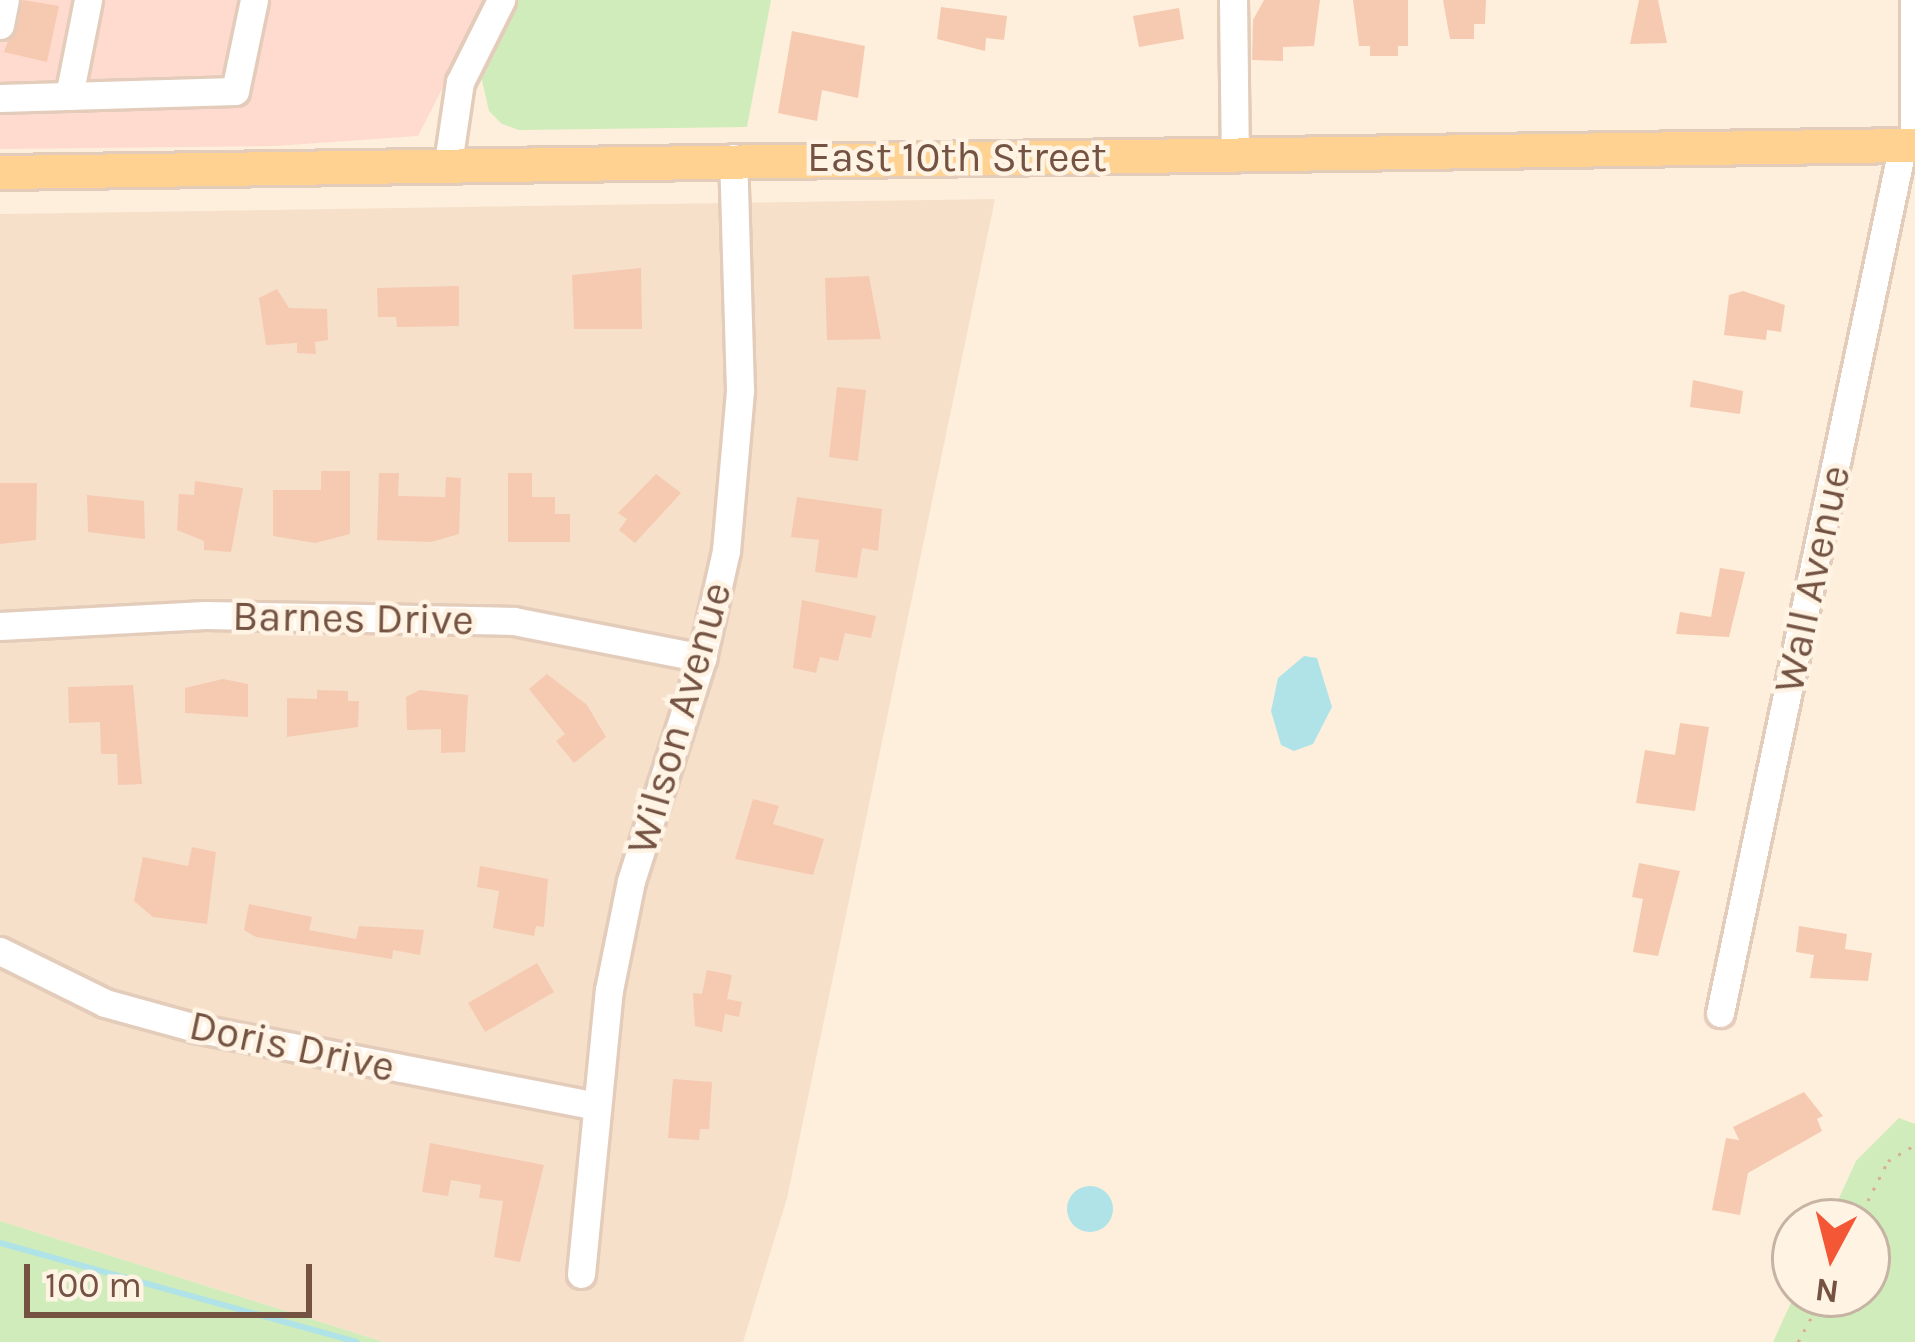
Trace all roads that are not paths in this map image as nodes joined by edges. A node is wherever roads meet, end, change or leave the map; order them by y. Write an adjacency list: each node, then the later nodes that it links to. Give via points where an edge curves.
1 (5, 0): 7 (street)
2 (254, 0): 8 (street, via 236,91)
3 (501, 0): 13 (street, via 460,82)
4 (1233, 0): 11 (street)
5 (1915, 0): 10 (street, Wall Avenue)
6 (86, 2): 8 (street)
7 (0, 26)
8 (69, 96): 9 (street)
9 (0, 98)
10 (1911, 145): 11 (main road, East 10th Street); 18 (street, Wall Avenue)
11 (1235, 155): 12 (main road, East 10th Street)
12 (733, 158): 13 (main road, East 10th Street); 16 (street, Wilson Avenue, via 734,489)
13 (448, 163): 14 (main road, East 10th Street)
14 (0, 172)
15 (0, 626): 16 (street, Barnes Drive, via 205,615 514,621)
16 (702, 658): 19 (street, Wilson Avenue, via 632,881)
17 (0, 951): 19 (street, Doris Drive, via 105,1003 195,1028)
18 (1720, 1013)
19 (596, 1106): 20 (street, Wilson Avenue)
20 (581, 1274)

